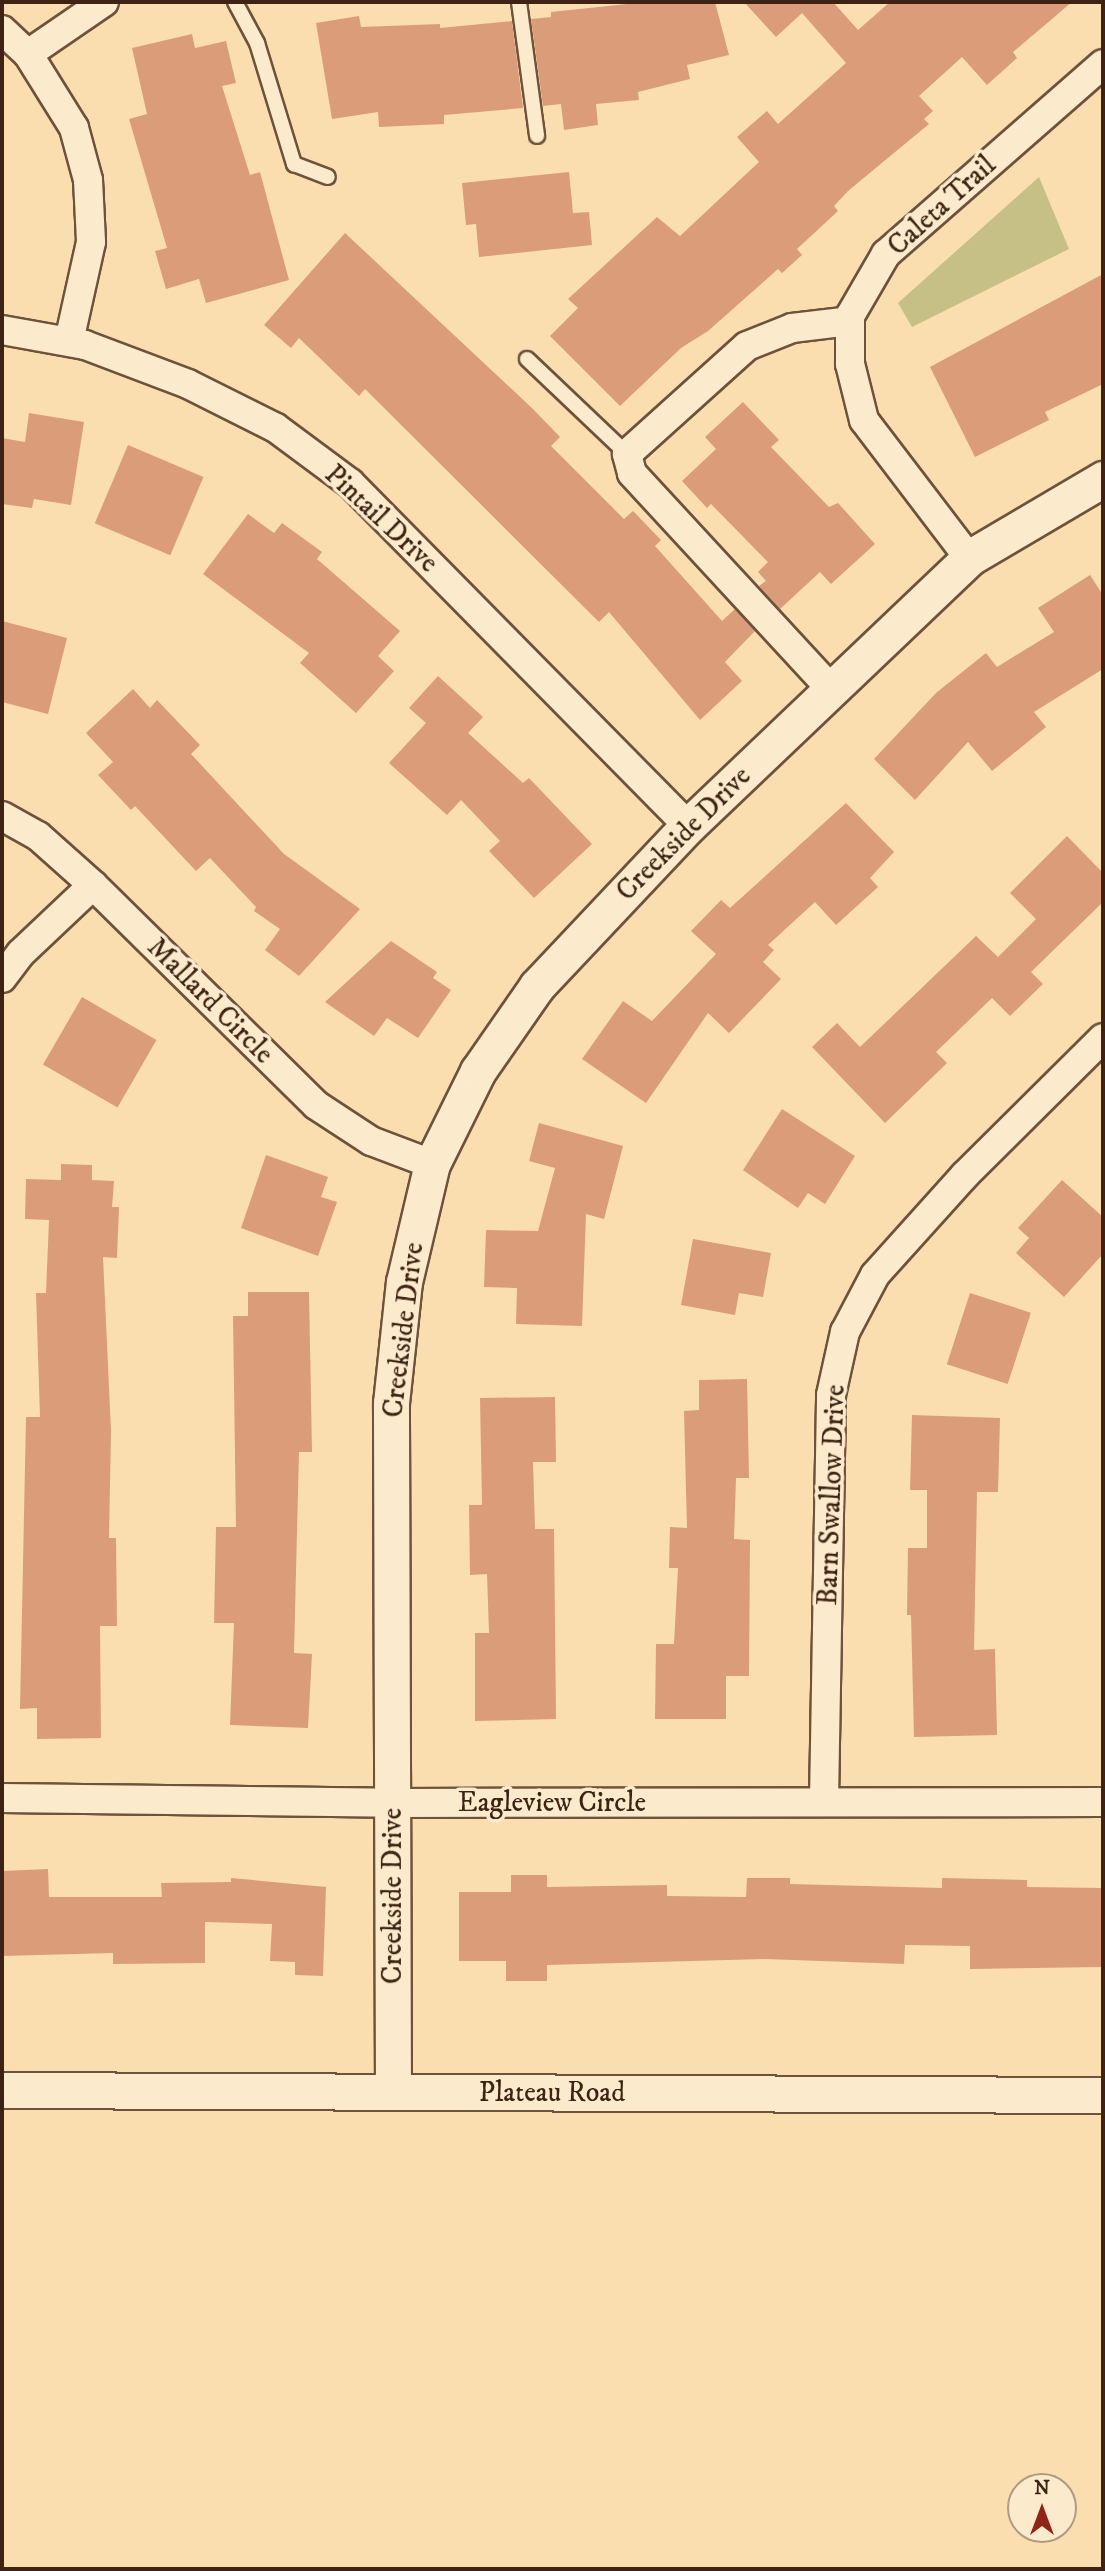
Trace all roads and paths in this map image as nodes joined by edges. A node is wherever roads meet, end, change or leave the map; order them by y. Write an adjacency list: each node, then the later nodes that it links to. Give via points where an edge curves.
1 (104, 2): 5 (street)
2 (236, 2): 8 (lane, via 257,43 294,164)
3 (519, 2): 7 (lane)
4 (2, 30): 5 (street)
5 (28, 54): 11 (street, via 74,128 88,180 91,242)
6 (1103, 64): 9 (street, Caleta Trail, via 886,254)
7 (537, 136)
8 (328, 177)
9 (850, 321): 13 (street, via 793,328 747,346); 15 (street, Caleta Trail, via 850,364 864,419)
10 (2, 330): 11 (street, Pintail Drive)
11 (69, 341): 18 (street, Pintail Drive, via 188,384 276,429 350,483)
12 (527, 359): 13 (lane)
13 (627, 454): 16 (street, via 632,473)
14 (1103, 478): 15 (street, Creekside Drive)
15 (969, 558): 16 (street, Creekside Drive)
16 (832, 690): 18 (street, Creekside Drive)
17 (2, 816): 19 (street, Mallard Circle, via 38,836)
18 (688, 826): 22 (street, Creekside Drive, via 537,986 478,1071)
19 (93, 885): 20 (street, via 21,953); 22 (street, Mallard Circle, via 316,1105 371,1141)
20 (2, 978)
21 (1103, 1038): 24 (street, Barn Swallow Drive, via 965,1175 875,1275 845,1332 831,1395)
22 (432, 1164): 26 (street, Creekside Drive, via 404,1282 391,1403)
23 (2, 1798): 26 (street, Eagleview Circle)
24 (824, 1801): 25 (street, Eagleview Circle); 26 (street, Eagleview Circle)
25 (1103, 1802)
26 (393, 1803): 28 (street, Creekside Drive)
27 (2, 2090): 28 (street, Plateau Road)
28 (393, 2092): 29 (street, Plateau Road)
29 (1103, 2095)

